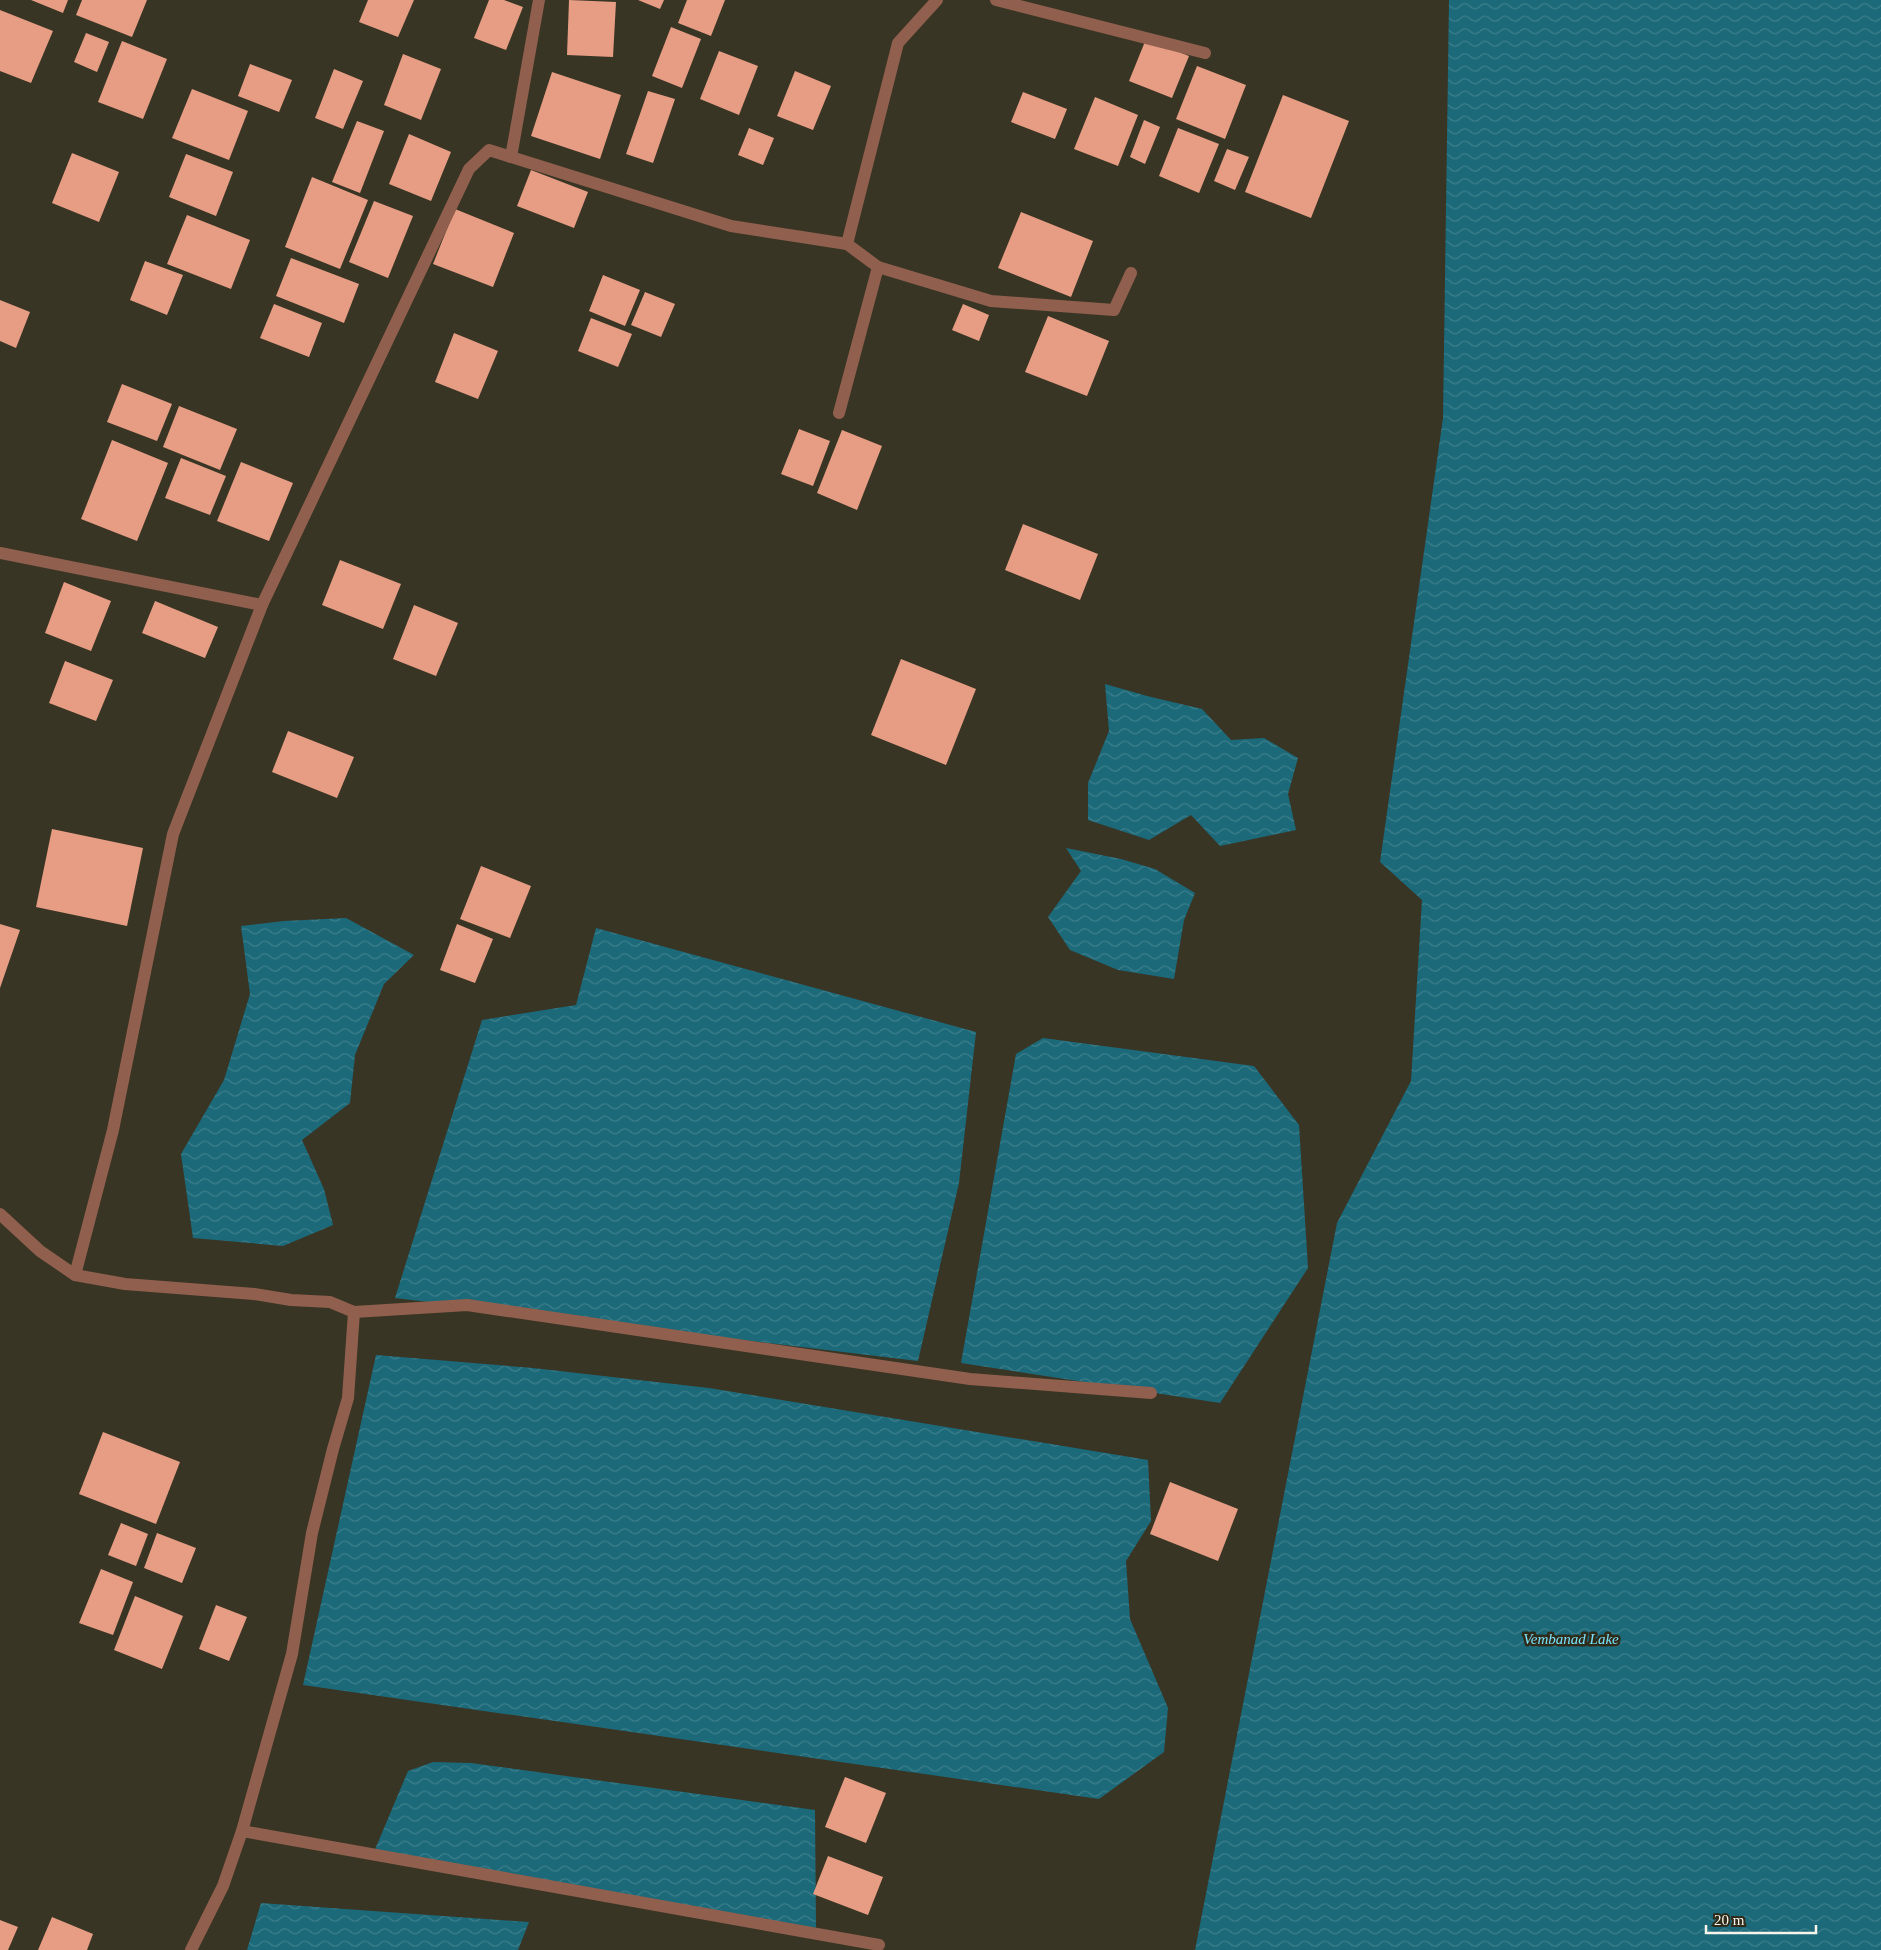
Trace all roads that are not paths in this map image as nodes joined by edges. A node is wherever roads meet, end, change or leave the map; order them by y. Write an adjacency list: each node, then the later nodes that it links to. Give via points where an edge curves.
1 (539, 0): 5 (street)
2 (937, 0): 6 (street, via 898,42)
3 (996, 0): 4 (street)
4 (1205, 53)
5 (511, 157): 6 (street, via 731,226); 11 (street, via 488,150 469,170)
6 (848, 244): 7 (street)
7 (878, 268): 8 (street, via 991,301 1114,310); 9 (street)
8 (1131, 273)
9 (839, 413)
10 (0, 553): 11 (street)
11 (262, 605): 13 (street, via 173,834 113,1130)
12 (0, 1214): 13 (street, via 40,1251)
13 (76, 1276): 14 (street, via 126,1284 330,1302)
14 (354, 1312): 15 (street, via 467,1305 970,1379); 16 (street, via 348,1398 312,1533 292,1654)
15 (1151, 1393)
16 (242, 1831): 17 (street); 18 (street, via 223,1886)
17 (879, 1945)
18 (191, 1950)

